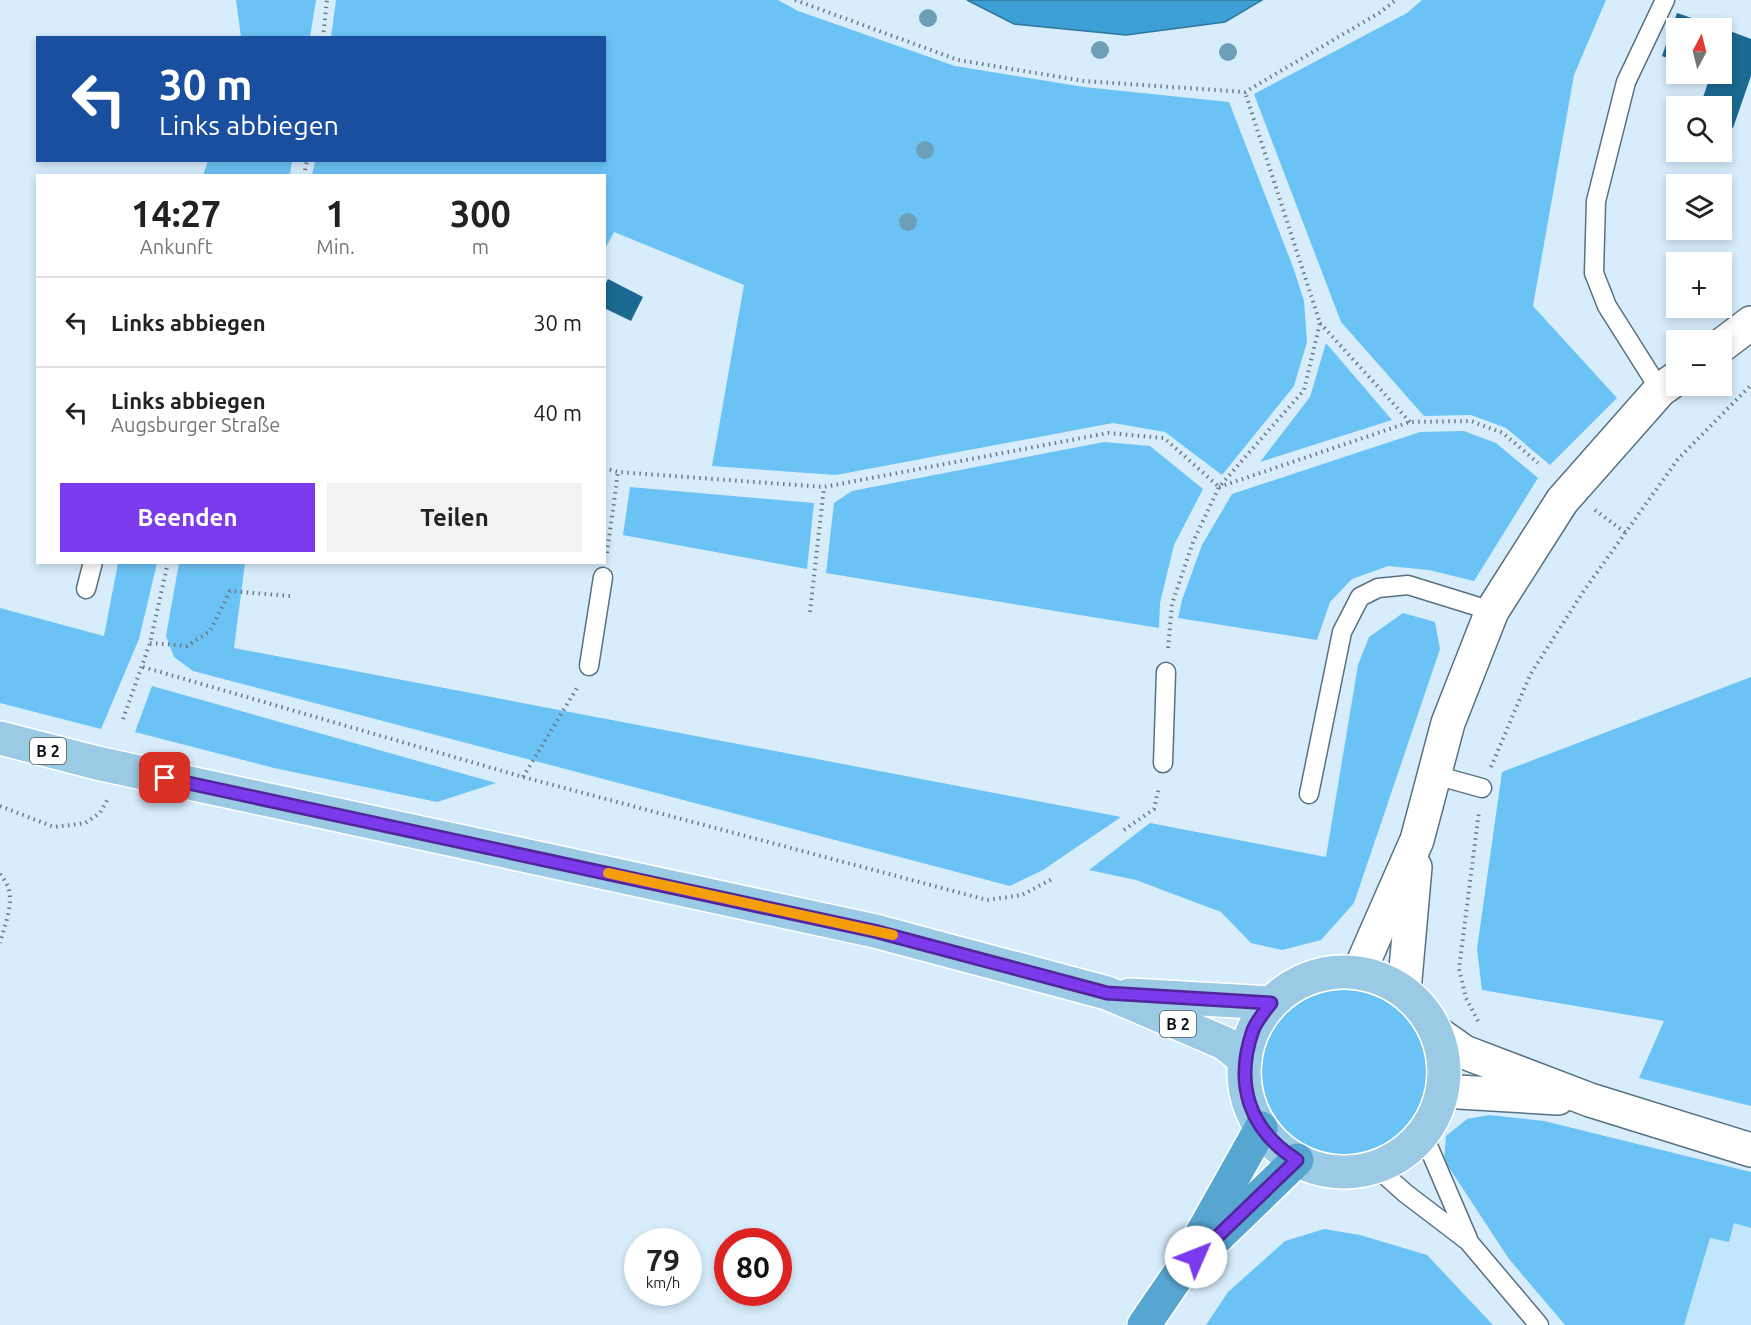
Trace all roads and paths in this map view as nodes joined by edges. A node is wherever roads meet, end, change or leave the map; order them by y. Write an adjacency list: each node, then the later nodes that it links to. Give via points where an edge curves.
1 (327, 0): 5 (path)
2 (795, 0): 6 (path, via 958,60 1084,81)
3 (1396, 0): 6 (path)
4 (1665, 0): 10 (lane, via 1626,82 1596,201 1594,273 1607,306)
5 (323, 36)
6 (1245, 92): 7 (path)
7 (1320, 323): 13 (path); 18 (path, via 1304,390)
8 (1751, 323): 9 (main road)
9 (1732, 337)
10 (1666, 381)
11 (1751, 385): 20 (path, via 1678,459)
12 (1666, 386): 28 (main road, via 1562,501)
13 (1410, 422): 14 (path, via 1471,421 1503,433); 18 (path)
14 (1538, 463)
15 (606, 469): 16 (path)
16 (618, 472): 17 (path); 21 (path)
17 (824, 487): 18 (path, via 1108,432 1164,438); 29 (path)
18 (1219, 487): 33 (path, via 1193,542 1172,603)
19 (1592, 508): 20 (path)
20 (1626, 533): 39 (path, via 1530,675)
21 (606, 556)
22 (92, 564): 26 (lane)
23 (168, 564): 30 (path)
24 (605, 564): 25 (path)
25 (603, 577): 31 (lane)
26 (86, 589)
27 (290, 596): 30 (path, via 230,591 210,630 186,646)
28 (1492, 611): 37 (main road, via 1448,723); 40 (lane, via 1408,585 1377,588 1360,597 1341,632)
29 (810, 612)
30 (150, 643): 32 (path)
31 (589, 666): 38 (path)
32 (143, 667): 34 (path); 38 (path)
33 (1166, 672): 36 (lane)
34 (123, 719)
35 (0, 738): 50 (main road, B 2, via 97,763 874,931)
36 (1163, 763): 43 (path, via 1154,809)
37 (1435, 775): 39 (lane); 44 (main road)
38 (523, 777): 46 (path, via 987,900 1022,896)
39 (1482, 788): 51 (path, via 1459,969)
40 (1309, 794)
41 (110, 796): 42 (path, via 100,813 86,823 54,827)
42 (0, 806)
43 (1124, 830)
44 (1417, 840): 48 (main road); 49 (main road)
45 (0, 874): 47 (path, via 12,898)
46 (1054, 878)
47 (0, 943)
48 (1359, 972): 49 (main road); 52 (main road, via 1327,973 1296,984)
49 (1404, 991): 53 (main road, via 1418,1003)
50 (1107, 993): 52 (main road, B 2); 54 (main road, B 2, via 1224,1043)
51 (1466, 998)
52 (1271, 1003): 54 (main road, via 1254,1028)
53 (1437, 1033): 55 (main road, via 1445,1066); 56 (main road, via 1464,1052)
54 (1245, 1060): 57 (main road, via 1244,1082)
55 (1442, 1091): 56 (main road); 58 (main road, via 1433,1119)
56 (1590, 1100): 59 (main road)
57 (1261, 1128): 60 (main road); 63 (highway)
58 (1423, 1134): 61 (main road, via 1402,1154); 62 (lane)
59 (1751, 1150)
60 (1297, 1160): 61 (main road, via 1323,1169 1350,1172); 63 (highway)
61 (1376, 1167): 62 (lane)
62 (1468, 1240): 65 (lane)
63 (1179, 1274): 64 (highway)
64 (1144, 1325)
65 (1539, 1325)

